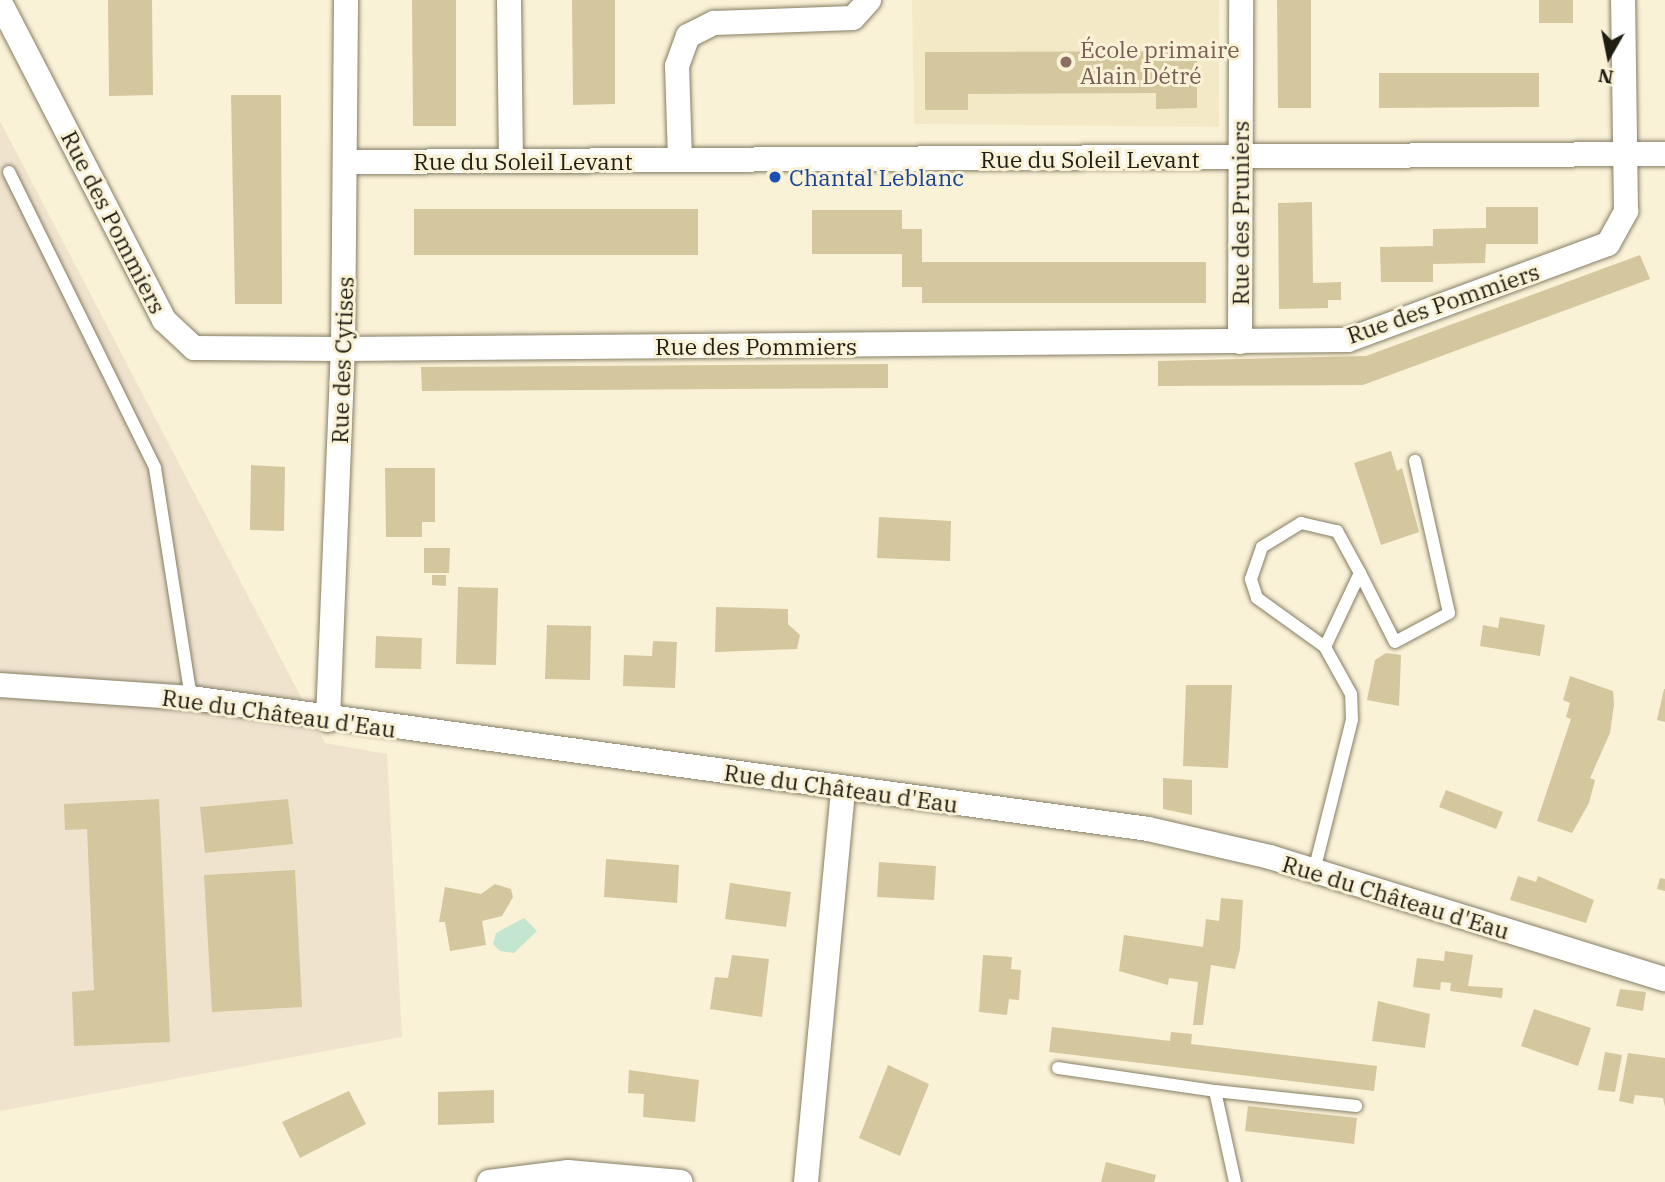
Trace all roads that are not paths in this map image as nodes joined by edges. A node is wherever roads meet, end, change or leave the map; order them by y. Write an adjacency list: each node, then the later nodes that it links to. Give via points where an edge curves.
1 (346, 0): 12 (street, Rue des Cytises)
2 (509, 0): 11 (street)
3 (869, 0): 10 (street, via 853,18 714,23 688,36 677,66)
4 (1241, 0): 9 (street, Rue des Pruniers)
5 (1623, 0): 8 (street, Rue des Pommiers)
6 (0, 2): 15 (street, Rue des Pommiers, via 164,320 194,348)
7 (1665, 154): 8 (street, Rue du Soleil Levant)
8 (1624, 156): 9 (street, Rue du Soleil Levant); 14 (street, Rue des Pommiers, via 1626,211 1608,244 1349,340)
9 (1239, 158): 10 (street, Rue du Soleil Levant); 14 (street, Rue des Pruniers)
10 (680, 160): 11 (street, Rue du Soleil Levant)
11 (511, 161): 12 (street, Rue du Soleil Levant)
12 (347, 162): 15 (street, Rue des Cytises)
13 (9, 172): 20 (lane, via 155,468)
14 (1240, 342): 15 (street, Rue des Pommiers)
15 (343, 349): 21 (street, Rue des Cytises)
16 (1415, 461): 17 (lane, via 1449,613 1395,642)
17 (1360, 573): 18 (lane); 18 (lane, via 1337,531 1323,523 1301,523 1262,547 1254,561 1257,598)
18 (1325, 647): 23 (lane, via 1343,670 1352,720)
19 (0, 685): 20 (street, Rue du Château d'Eau)
20 (191, 698): 21 (street, Rue du Château d'Eau)
21 (328, 720): 22 (street, Rue du Château d'Eau)
22 (843, 788): 23 (street, Rue du Château d'Eau, via 1148,829); 30 (street)
23 (1314, 871): 24 (street, Rue du Château d'Eau)
24 (1665, 979)
25 (1058, 1068): 26 (lane)
26 (1215, 1091): 27 (lane); 31 (lane)
27 (1356, 1106)
28 (489, 1182): 29 (street, via 568,1172)
29 (681, 1182)
30 (806, 1182)
31 (1235, 1182)

